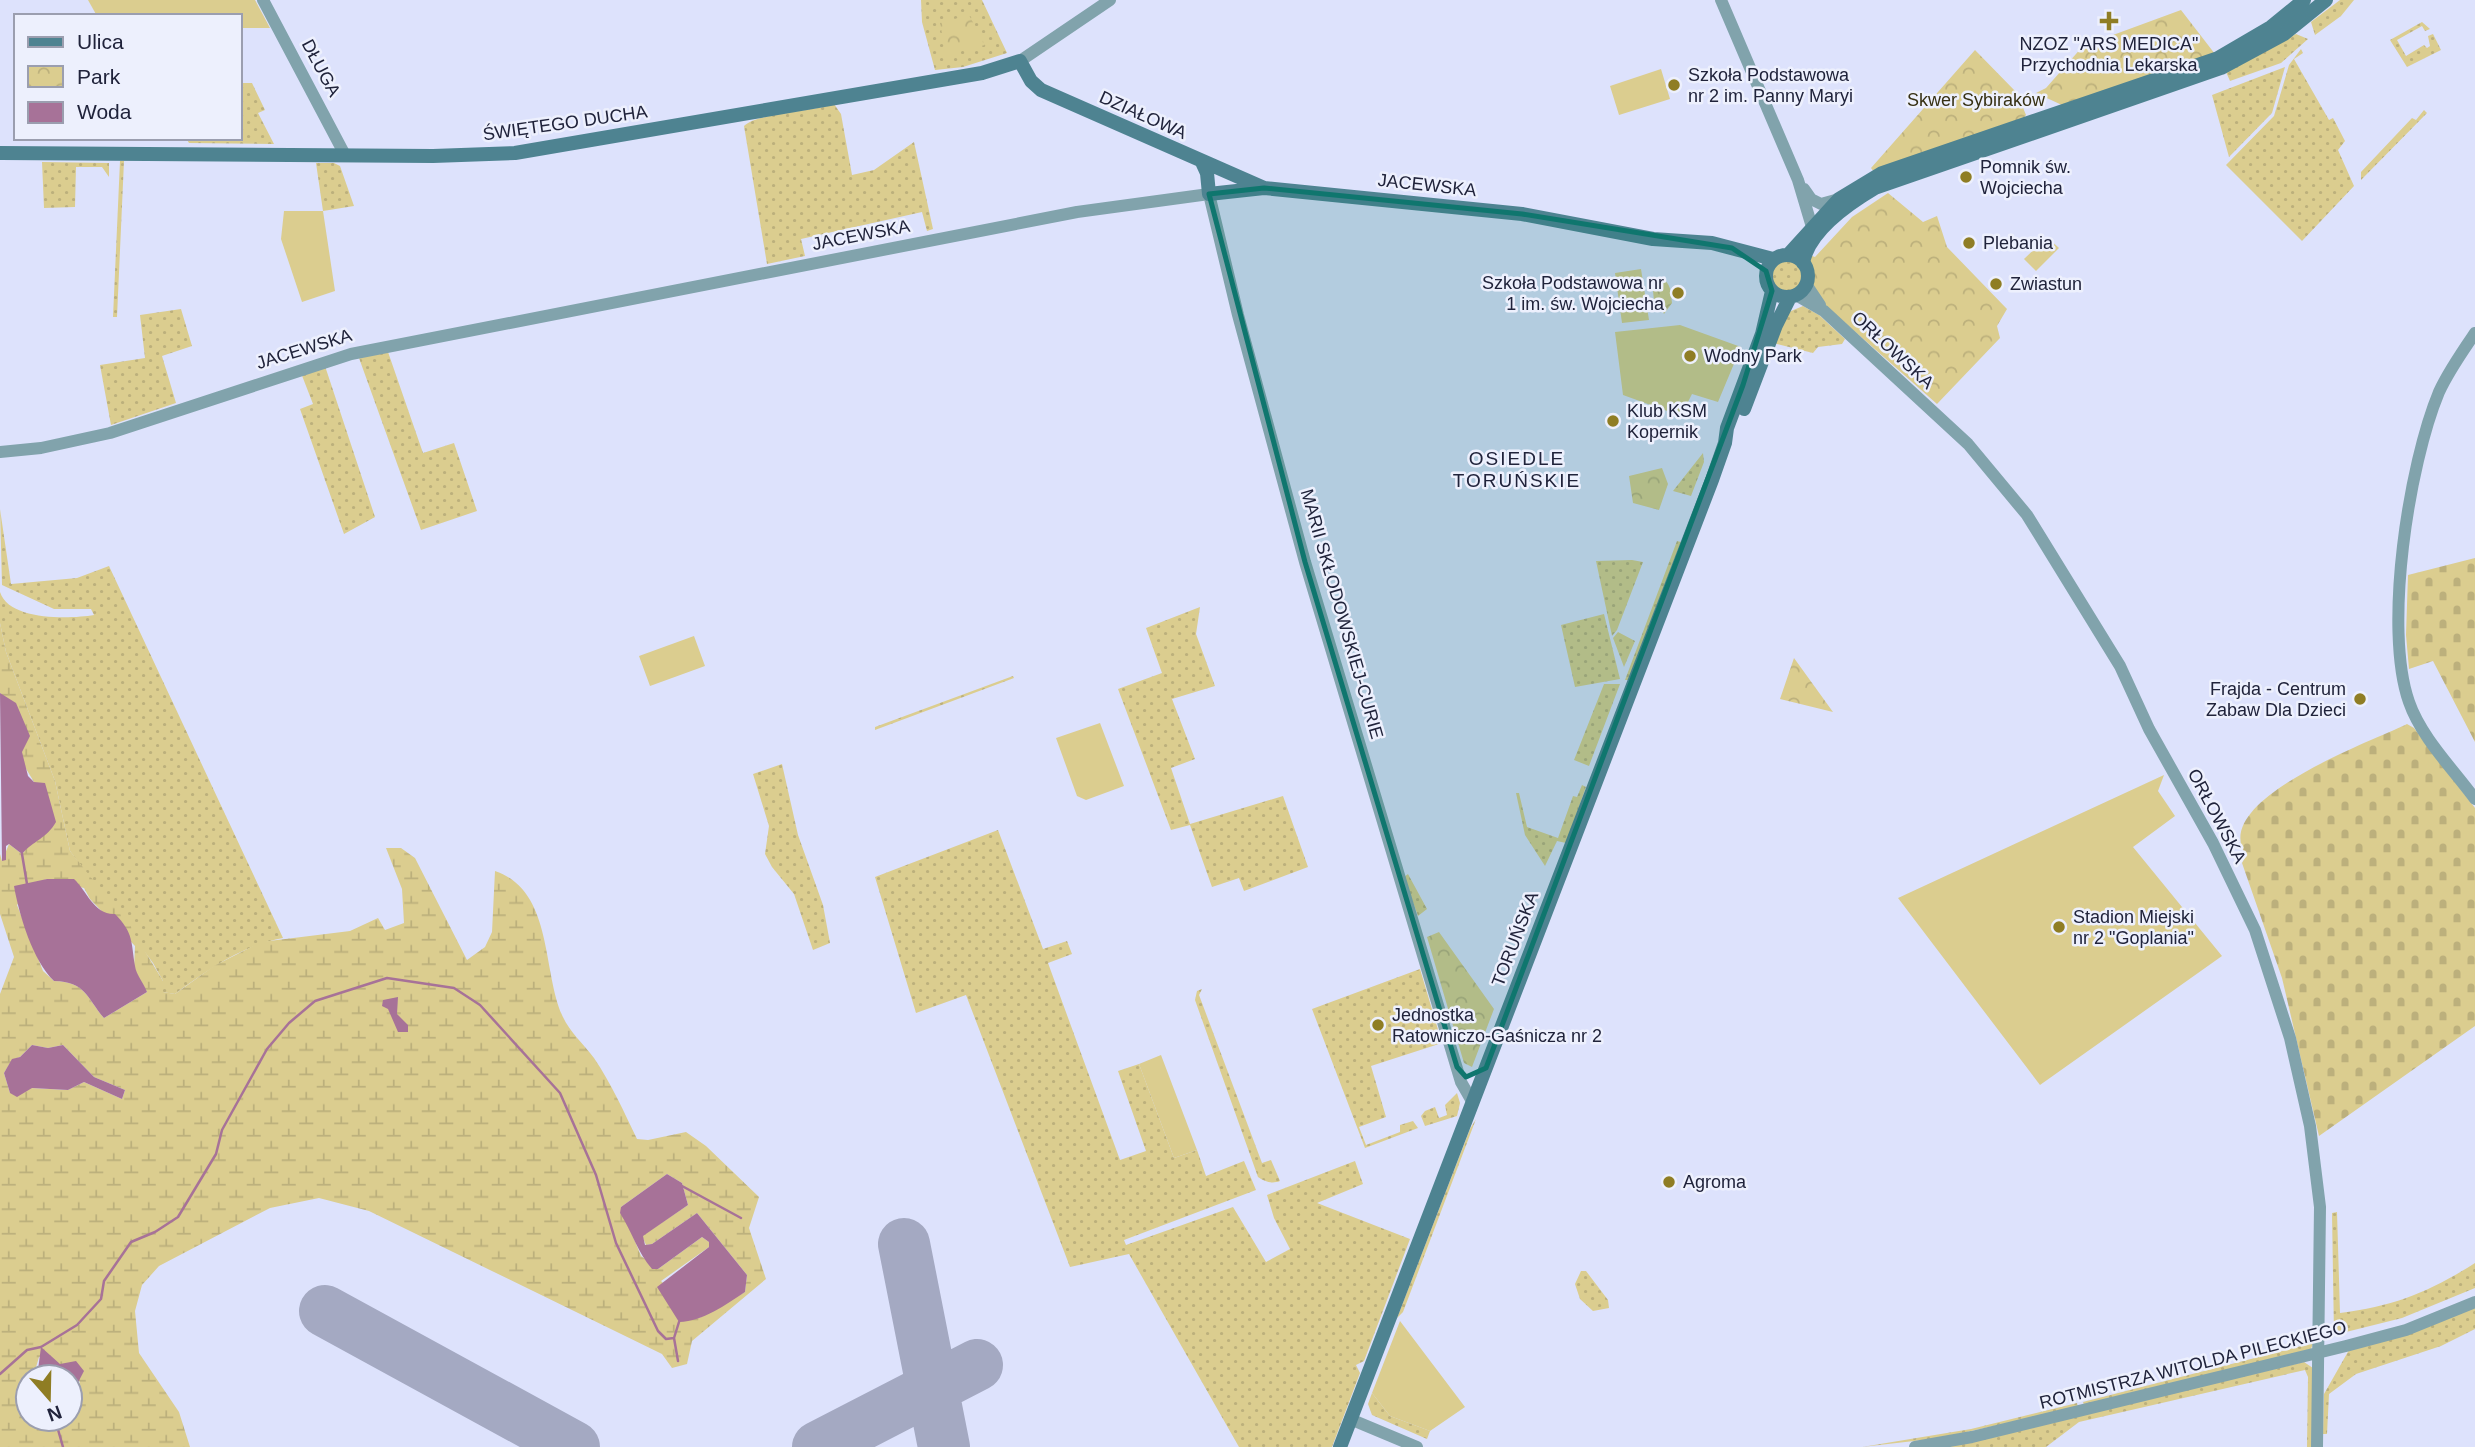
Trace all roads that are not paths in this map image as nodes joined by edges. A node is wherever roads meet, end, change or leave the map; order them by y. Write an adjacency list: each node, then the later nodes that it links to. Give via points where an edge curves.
1 (263, 0): 8 (street, DŁUGA)
2 (1110, 0): 6 (street, ŚWIĘTEGO DUCHA)
3 (1721, 0): 10 (street)
4 (2304, 0): 13 (main road, via 2261,34 2218,58 1894,169)
5 (2326, 0): 16 (main road, via 2276,39 2221,68 1875,188 1821,232 1807,250)
6 (1020, 61): 8 (main road, ŚWIĘTEGO DUCHA, via 982,73 534,151); 9 (main road, DZIAŁOWA, via 1041,90)
7 (0, 153): 8 (main road, ŚWIĘTEGO DUCHA)
8 (345, 155)
9 (1202, 162): 11 (main road, DZIAŁOWA); 12 (main road, MARII SKŁODOWSKIEJ-CURIE)
10 (1798, 180): 13 (street, via 1817,203); 14 (street)
11 (1264, 188): 12 (main road, JACEWSKA); 15 (main road, JACEWSKA, via 1522,214 1653,239 1712,243)
12 (1209, 194): 21 (street, JACEWSKA, via 1077,212 351,354 110,433); 23 (street, MARII SKŁODOWSKIEJ-CURIE, via 1305,562)
13 (1839, 199): 14 (main road)
14 (1812, 227): 15 (main road)
15 (1776, 262): 16 (main road, JACEWSKA); 17 (main road, via 1768,286)
16 (1804, 263): 18 (main road, via 1807,271)
17 (1772, 292): 18 (main road); 20 (main road, TORUŃSKA)
18 (1798, 292): 20 (main road, TORUŃSKA, via 1776,325 1735,430); 27 (street, ORŁOWSKA, via 1968,444 2027,515 2120,666 2213,843 2255,930 2290,1038 2311,1126 2320,1207)
19 (2475, 333): 22 (street, via 2440,390 2419,456 2404,542 2400,627 2405,687 2413,712)
20 (1725, 443): 24 (main road, TORUŃSKA)
21 (0, 452)
22 (2475, 799)
23 (1459, 1073): 24 (street, via 1469,1078); 25 (street, MARII SKŁODOWSKIEJ-CURIE)
24 (1484, 1074): 25 (main road, TORUŃSKA)
25 (1473, 1103): 28 (main road, TORUŃSKA)
26 (2475, 1302): 27 (street, ROTMISTRZA WITOLDA PILECKIEGO, via 2406,1330)
27 (2319, 1352): 31 (street, ROTMISTRZA WITOLDA PILECKIEGO); 32 (street, ORŁOWSKA)
28 (1350, 1419): 29 (main road, TORUŃSKA); 30 (street)
29 (1339, 1447)
30 (1417, 1447)
31 (1915, 1447)
32 (2317, 1447)

